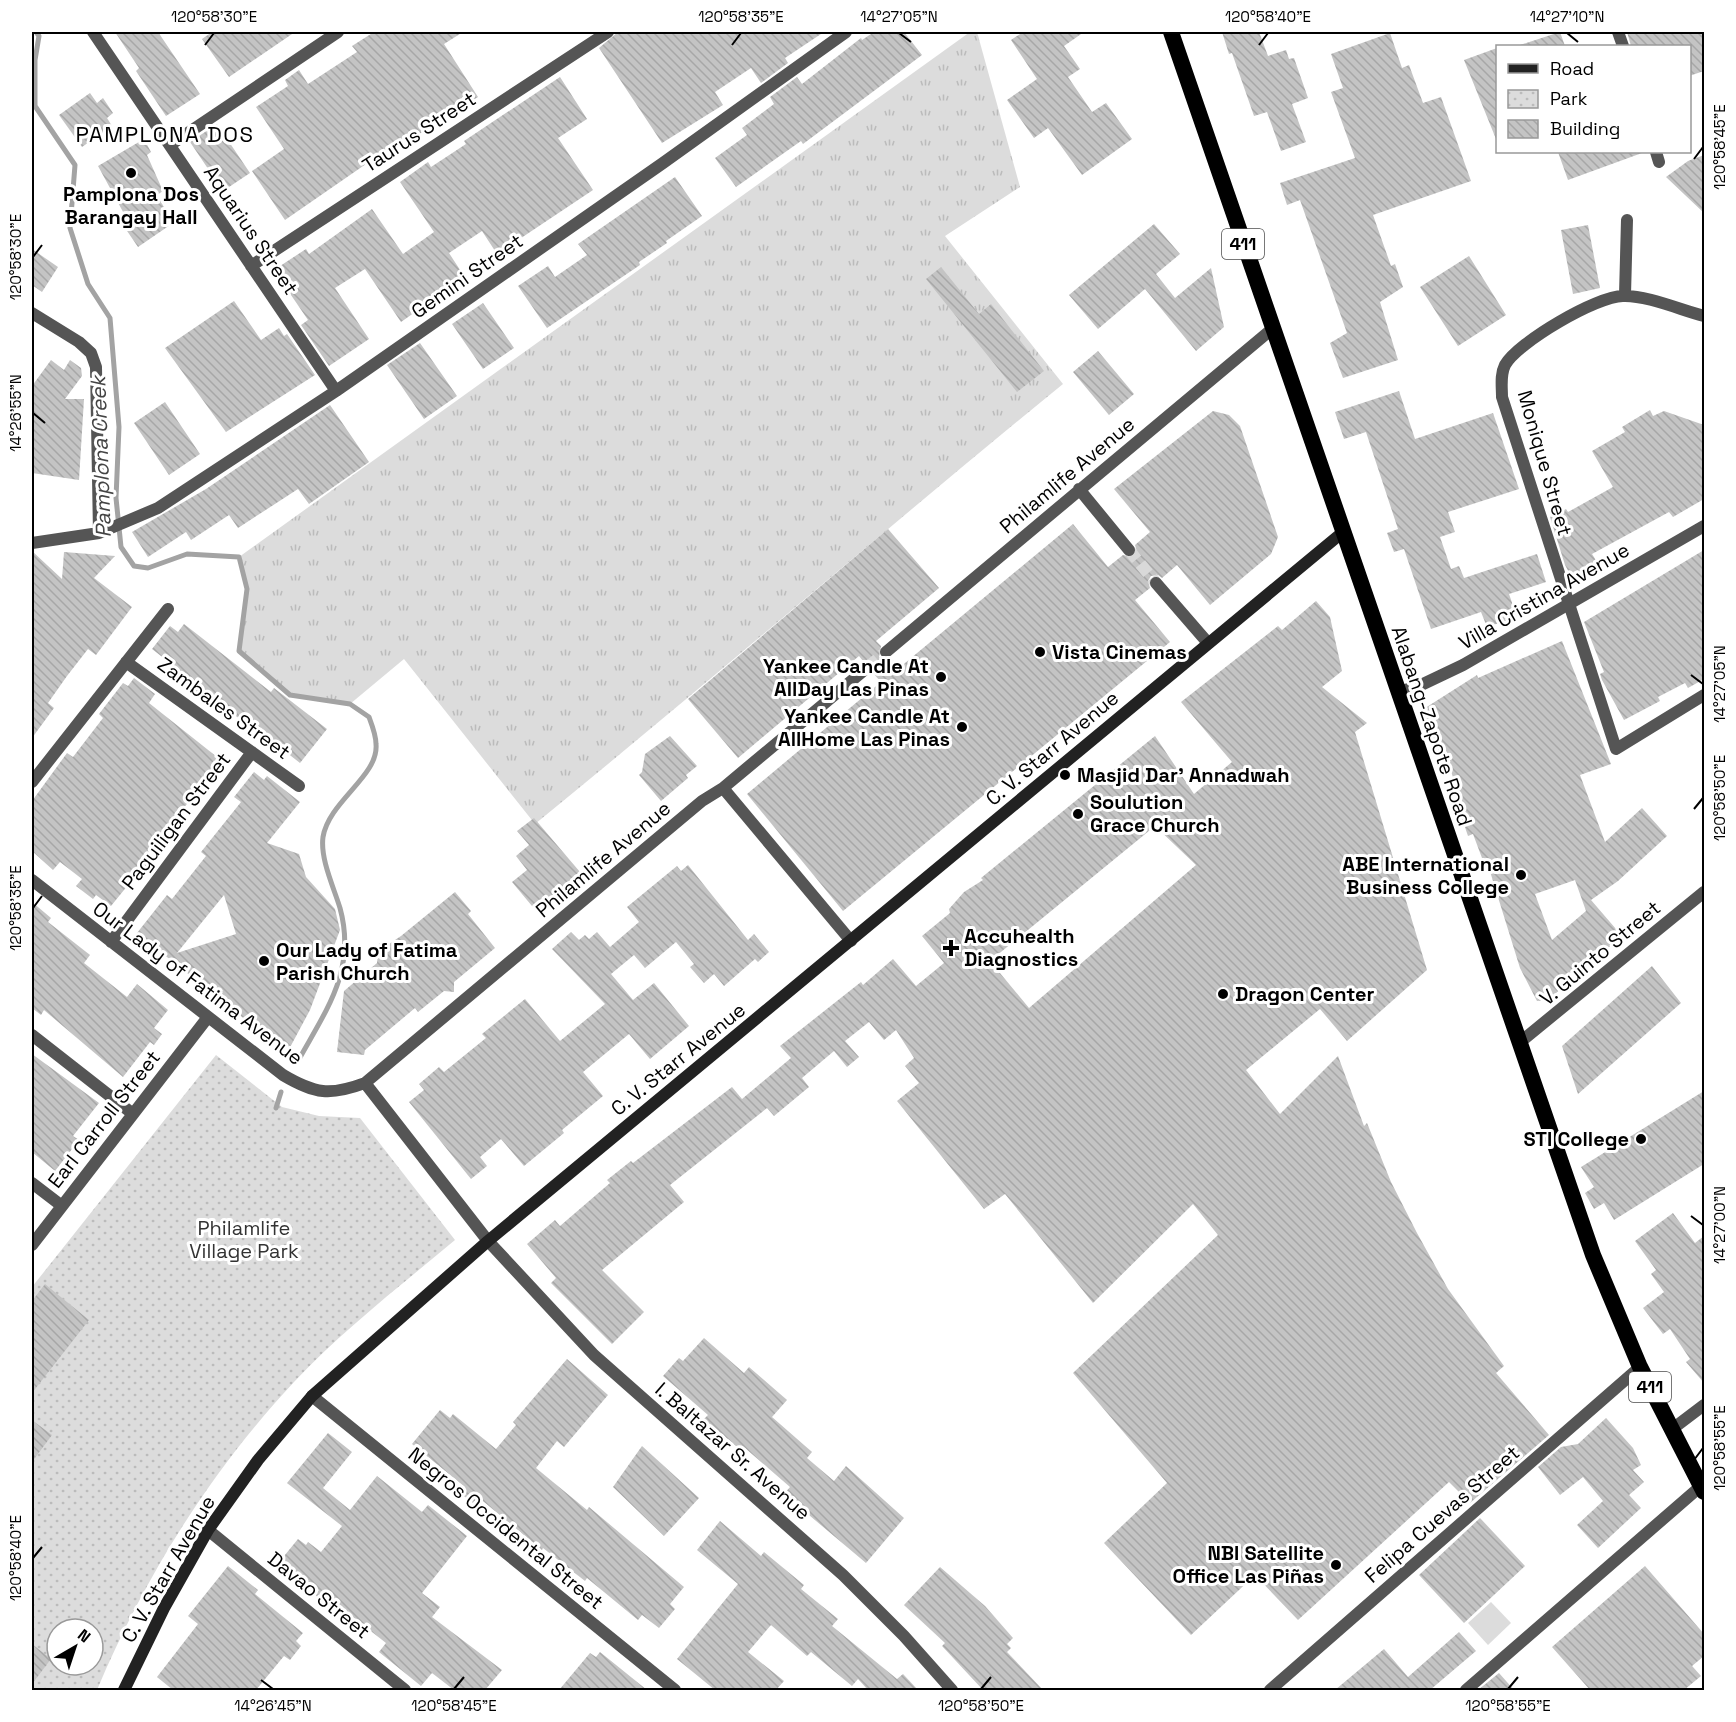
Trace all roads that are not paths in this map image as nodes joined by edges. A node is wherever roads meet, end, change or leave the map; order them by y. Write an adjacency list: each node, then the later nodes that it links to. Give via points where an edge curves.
1 (93, 32): 6 (street, Aquarius Street)
2 (338, 32): 6 (street)
3 (608, 32): 8 (street, Taurus Street)
4 (846, 32): 13 (street, Gemini Street)
5 (1171, 32): 12 (highway, Alabang-Zapote Road / 411)
6 (170, 145): 8 (street, Aquarius Street)
7 (1627, 220): 9 (street)
8 (251, 266): 13 (street, Aquarius Street)
9 (1625, 295): 11 (street, Monique Street); 21 (street, Monique Street, via 1590,304 1523,345 1505,366 1502,378 1502,397)
10 (32, 313): 17 (street, via 92,353 96,367)
11 (1704, 316)
12 (1272, 329): 14 (street, Philamlife Avenue); 16 (highway, Alabang-Zapote Road / 411)
13 (336, 391): 17 (street, Gemini Street, via 158,508)
14 (1079, 489): 19 (street); 24 (street, Philamlife Avenue)
15 (1704, 525): 21 (street, Villa Cristina Avenue)
16 (1343, 532): 23 (main road, C. V. Starr Avenue); 27 (highway, Alabang-Zapote Road / 411)
17 (99, 533): 18 (street, Gemini Street)
18 (32, 543)
19 (1129, 550)
20 (1156, 583): 23 (street)
21 (1568, 606): 27 (street, Villa Cristina Avenue, via 1421,686); 28 (street, Monique Street, via 1616,749)
22 (168, 609): 25 (street)
23 (1208, 643): 35 (main road, C. V. Starr Avenue)
24 (886, 652)
25 (126, 662): 29 (street, Zambales Street); 30 (street)
26 (868, 668): 32 (street, Philamlife Avenue)
27 (1399, 692): 39 (highway, Alabang-Zapote Road / 411)
28 (1704, 695)
29 (252, 752): 31 (street, Zambales Street); 36 (street, Paguiligan Street)
30 (32, 782)
31 (299, 786)
32 (723, 788): 35 (street); 40 (street, Philamlife Avenue, via 702,801)
33 (32, 880): 36 (street, Our Lady of Fatima Avenue)
34 (1704, 892): 39 (street, V. Guinto Street)
35 (851, 941): 44 (main road, C. V. Starr Avenue)
36 (111, 942): 37 (street, Our Lady of Fatima Avenue)
37 (208, 1017): 40 (street, Our Lady of Fatima Avenue, via 302,1086 340,1092); 41 (street, Earl Carroll Street)
38 (32, 1035): 41 (street)
39 (1519, 1043): 46 (highway, Alabang-Zapote Road / 411, via 1593,1255)
40 (365, 1083): 44 (street)
41 (133, 1114): 43 (street, Earl Carroll Street)
42 (32, 1183): 43 (street)
43 (62, 1206): 45 (street, Earl Carroll Street)
44 (488, 1241): 47 (main road, C. V. Starr Avenue); 55 (street, I. Baltazar Sr. Avenue, via 594,1355 843,1575)
45 (32, 1245)
46 (1640, 1367): 49 (highway, Alabang-Zapote Road / 411); 56 (street, Felipa Cuevas Street)
47 (312, 1396): 51 (main road, C. V. Starr Avenue, via 258,1460); 54 (street, Negros Occidental Street)
48 (1704, 1405): 49 (street)
49 (1671, 1430): 50 (highway, Alabang-Zapote Road / 411)
50 (1703, 1489): 57 (street)
51 (208, 1530): 52 (main road, C. V. Starr Avenue, via 164,1608); 53 (street, Davao Street)
52 (129, 1688)
53 (405, 1690)
54 (675, 1690)
55 (952, 1690)
56 (1270, 1690)
57 (1466, 1690)

